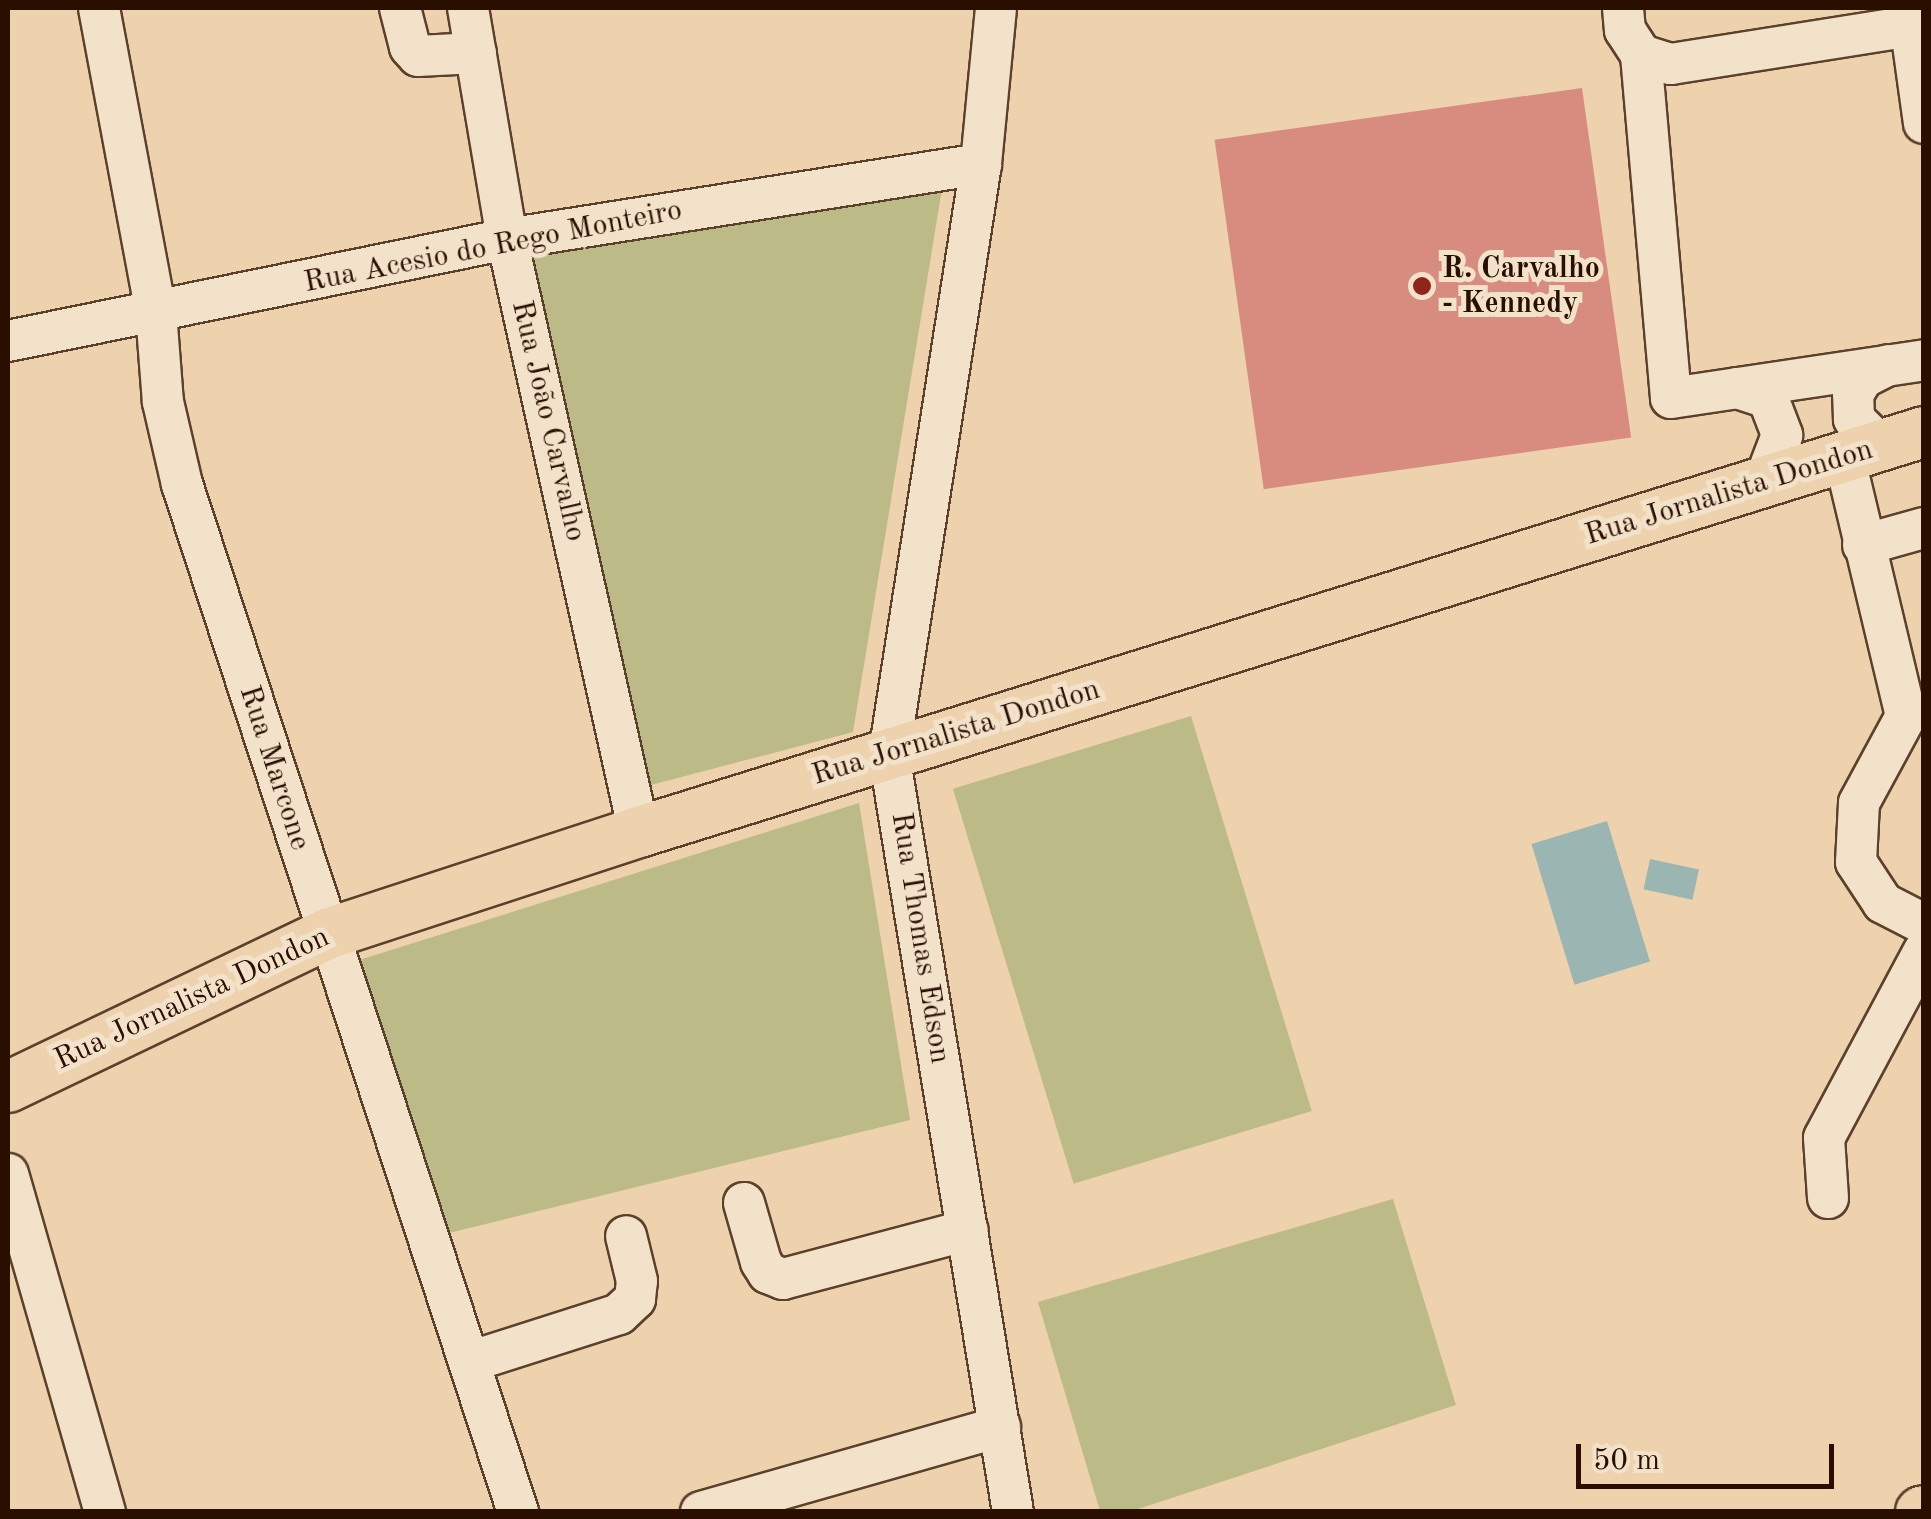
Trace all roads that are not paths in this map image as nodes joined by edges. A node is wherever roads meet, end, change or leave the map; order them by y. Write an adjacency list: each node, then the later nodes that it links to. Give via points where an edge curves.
1 (99, 8): 12 (street, Rua Marcone)
2 (400, 8): 7 (street, via 418,56)
3 (468, 8): 7 (street, Rua João Carvalho)
4 (996, 8): 10 (street, Rua Thomas Edson)
5 (1623, 8): 8 (street, via 1625,30)
6 (1914, 18): 8 (street, via 1671,64); 9 (street)
7 (476, 52): 11 (street, Rua João Carvalho)
8 (1640, 55): 15 (street, via 1672,398)
9 (1924, 123)
10 (981, 164): 11 (street, Rua Acesio do Rego Monteiro); 21 (street, Rua Thomas Edson)
11 (507, 239): 12 (street, Rua Acesio do Rego Monteiro); 22 (street, Rua João Carvalho)
12 (156, 312): 13 (street, Rua Acesio do Rego Monteiro); 24 (street, Rua Marcone, via 164,402 182,484)
13 (8, 341)
14 (1906, 363): 15 (street); 16 (street, via 1864,378 1853,394 1854,420)
15 (1737, 388): 17 (street, via 1768,398 1775,409 1782,434)
16 (1883, 445): 17 (main road, Rua Jornalista Dondon); 19 (street)
17 (1764, 482): 21 (main road, Rua Jornalista Dondon)
18 (1924, 528): 19 (street)
19 (1863, 545): 20 (street)
20 (1914, 715): 23 (street, via 1859,803 1856,862 1883,903)
21 (889, 754): 22 (main road, Rua Jornalista Dondon); 30 (street, Rua Thomas Edson)
22 (640, 832): 24 (main road, Rua Jornalista Dondon)
23 (1924, 924)
24 (327, 934): 26 (main road, Rua Jornalista Dondon); 32 (street, Rua Marcone)
25 (1924, 951): 28 (street, via 1824,1138)
26 (8, 1086)
27 (8, 1174): 34 (street)
28 (1828, 1198)
29 (744, 1202): 30 (street, via 760,1262 783,1279)
30 (968, 1230): 33 (street, Rua Thomas Edson)
31 (626, 1236): 32 (street, via 637,1282 635,1298 619,1314)
32 (480, 1359): 35 (street, Rua Marcone)
33 (1000, 1426): 36 (street); 37 (street, Rua Thomas Edson)
34 (106, 1512)
35 (518, 1512)
36 (701, 1512)
37 (1013, 1512)

